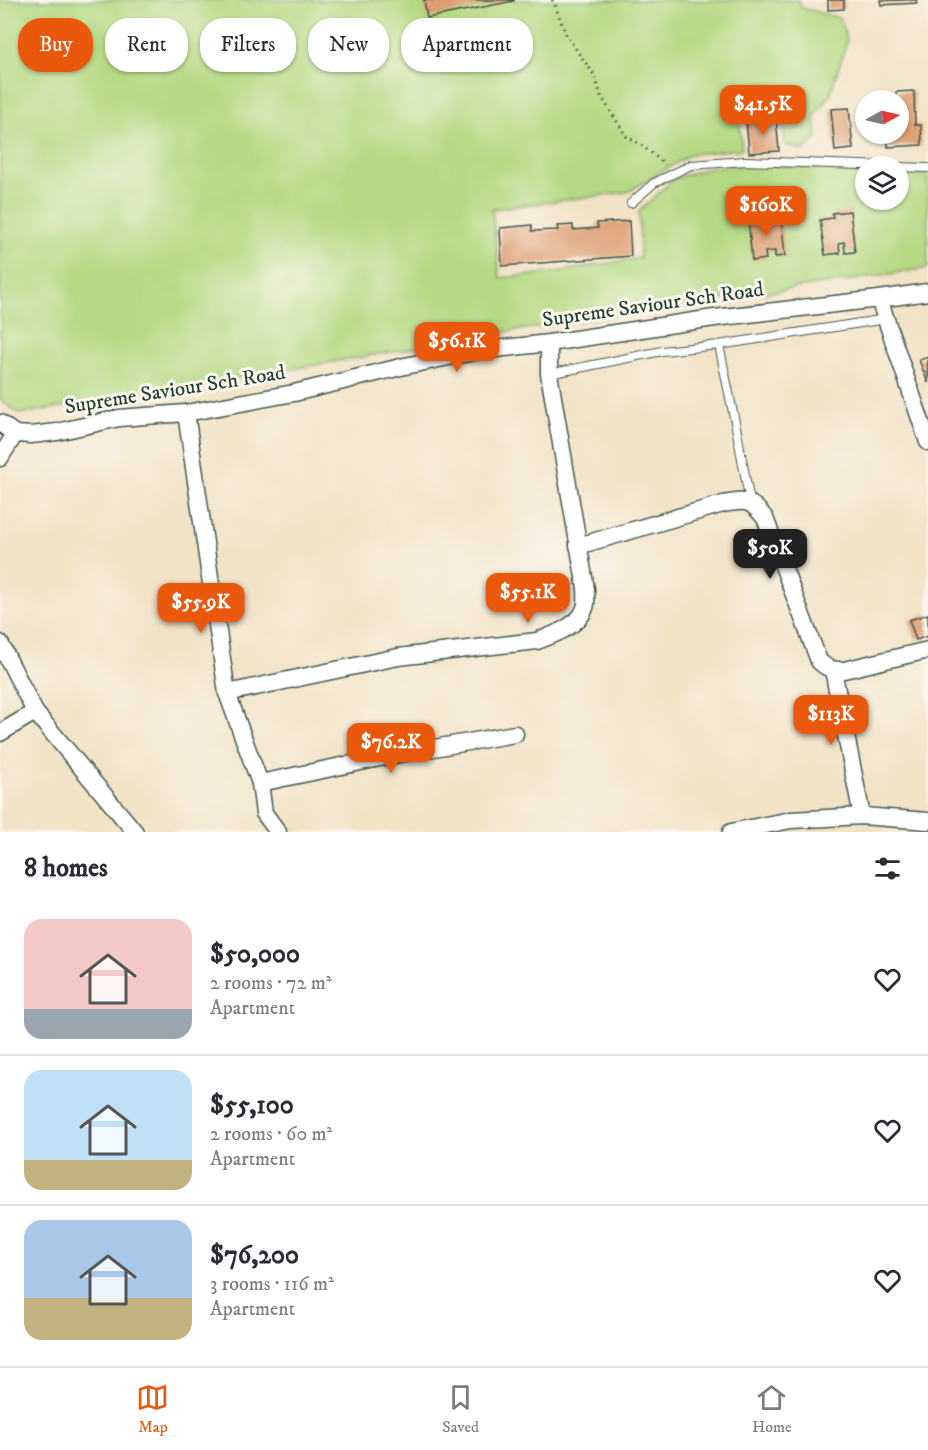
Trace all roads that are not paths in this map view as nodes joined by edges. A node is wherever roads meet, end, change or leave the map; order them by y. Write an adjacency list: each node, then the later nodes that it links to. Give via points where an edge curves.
1 (855, 165): 4 (lane, via 745,161 691,165 654,183)
2 (909, 167): 3 (lane)
3 (928, 168)
4 (632, 203)
5 (928, 292): 6 (street, Supreme Saviour Sch Road)
6 (879, 299): 7 (street); 8 (street, Supreme Saviour Sch Road)
7 (886, 319): 9 (lane); 14 (street)
8 (549, 343): 10 (street); 11 (street, Supreme Saviour Sch Road, via 478,351)
9 (718, 345): 10 (lane, via 662,351); 16 (lane)
10 (549, 374): 17 (street)
11 (186, 413): 13 (street, Supreme Saviour Sch Road, via 118,418 57,432); 21 (street)
12 (0, 423): 13 (street)
13 (15, 434): 15 (street)
14 (928, 442)
15 (0, 458)
16 (750, 502): 17 (street, via 723,504); 20 (street, via 765,518 819,661)
17 (578, 546): 21 (street, via 586,589 585,609 574,624 557,633 537,641 398,657)
18 (0, 643): 22 (street)
19 (928, 650): 20 (street)
20 (833, 670): 26 (street)
21 (227, 693): 25 (street)
22 (35, 712): 23 (street); 28 (street)
23 (0, 734)
24 (516, 734): 25 (street)
25 (260, 783): 29 (street, via 264,813)
26 (862, 816): 27 (street); 30 (street, via 791,820)
27 (928, 820)
28 (135, 832)
29 (278, 832)
30 (731, 832)

